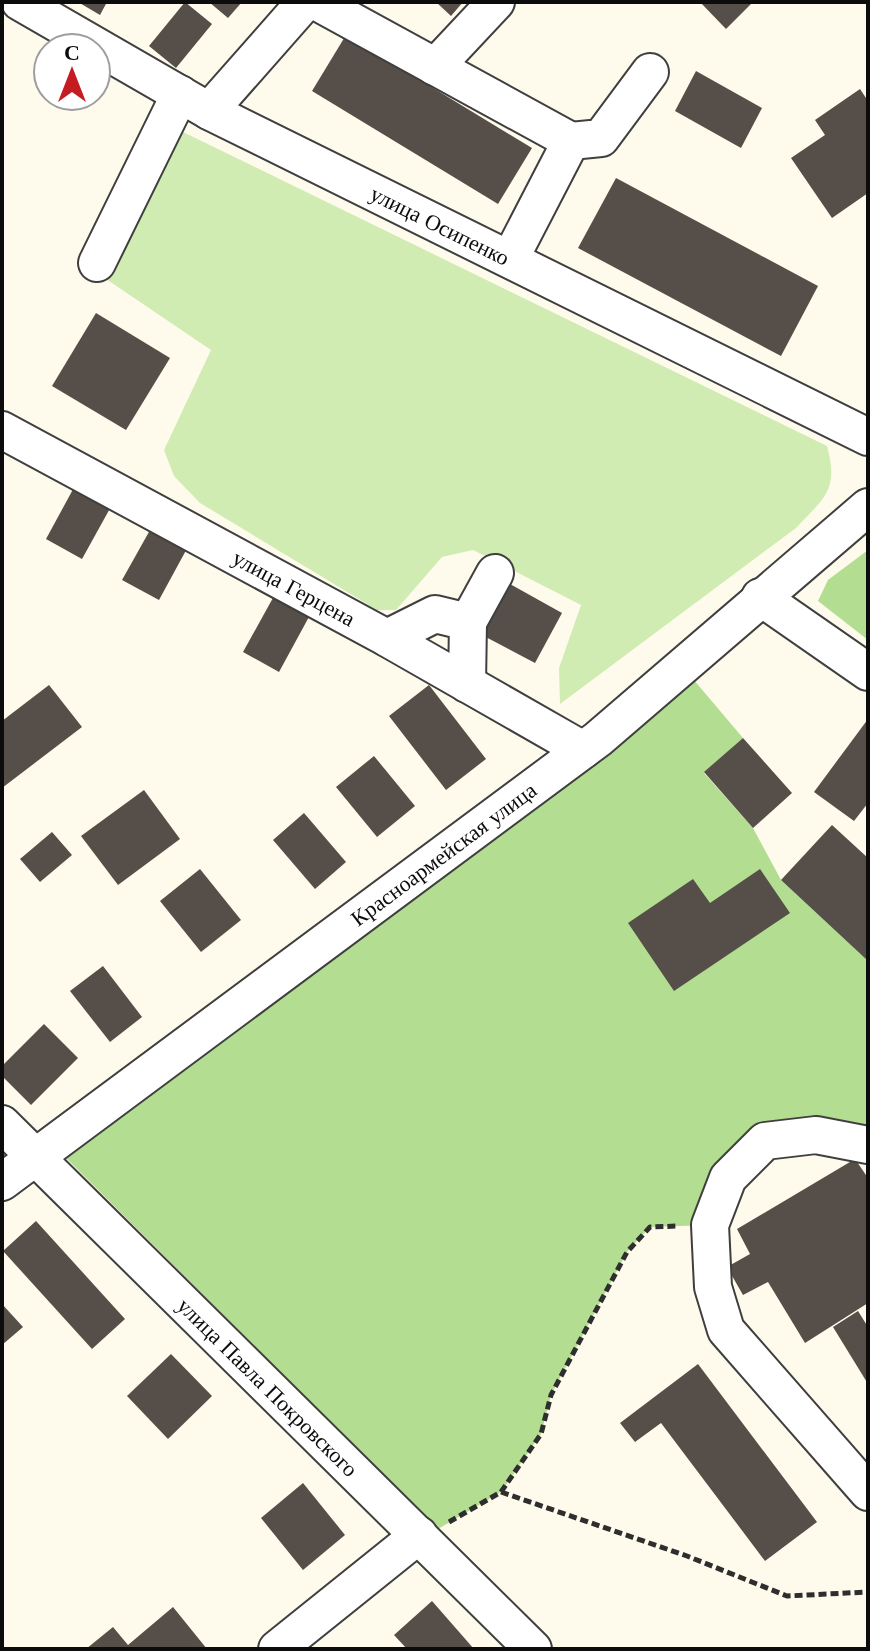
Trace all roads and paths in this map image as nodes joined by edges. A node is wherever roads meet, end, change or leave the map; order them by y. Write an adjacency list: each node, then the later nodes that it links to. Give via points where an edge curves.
1 (20, 2): 7 (street, улица Осипенко)
2 (305, 2): 7 (street)
3 (317, 2): 5 (street)
4 (496, 2): 5 (street)
5 (435, 67): 8 (street)
6 (650, 72): 8 (street, via 601,138)
7 (194, 102): 9 (street, улица Осипенко); 10 (street)
8 (571, 141): 9 (street)
9 (510, 259): 12 (street, улица Осипенко)
10 (97, 263)
11 (2, 430): 17 (street, улица Герцена)
12 (868, 437)
13 (868, 507): 15 (street, Красноармейская улица)
14 (495, 573): 16 (street)
15 (760, 597): 18 (street); 20 (street, Красноармейская улица)
16 (468, 622): 17 (street, via 435,614); 19 (street)
17 (387, 638): 19 (street, улица Герцена)
18 (868, 672)
19 (467, 684): 20 (street, улица Герцена)
20 (583, 750): 23 (street, Красноармейская улица)
21 (2, 1124): 23 (street, улица Павла Покровского)
22 (868, 1145): 25 (street, via 816,1135 765,1141 728,1178)
23 (35, 1156): 24 (street, Красноармейская улица); 28 (street, улица Павла Покровского)
24 (2, 1182)
25 (710, 1225): 26 (path, via 650,1227 627,1252 551,1395 541,1434); 27 (street, via 713,1287 726,1330)
26 (501, 1492): 28 (path); 29 (path, via 787,1596)
27 (868, 1492)
28 (428, 1532): 30 (street); 31 (street, улица Павла Покровского)
29 (868, 1592)
30 (277, 1649)
31 (533, 1649)

